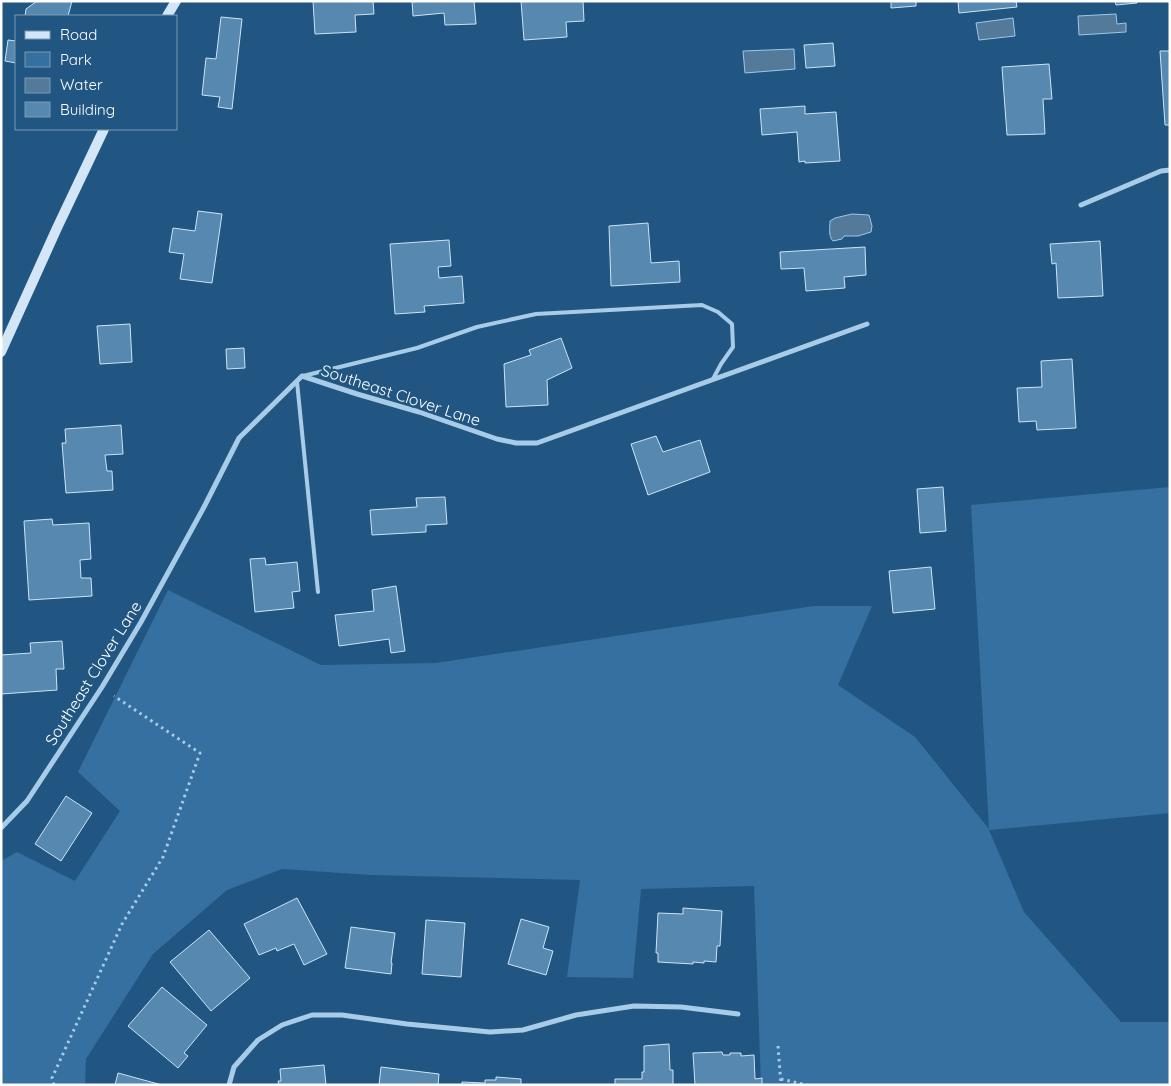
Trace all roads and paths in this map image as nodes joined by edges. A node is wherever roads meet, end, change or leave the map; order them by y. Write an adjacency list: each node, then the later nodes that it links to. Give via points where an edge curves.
1 (176, 1): 2 (main road)
2 (168, 15)
3 (104, 130): 7 (main road)
4 (1170, 170): 5 (street)
5 (1080, 205)
6 (866, 324): 9 (street, Southeast Clover Lane)
7 (1, 352)
8 (302, 376): 9 (street, Southeast Clover Lane, via 516,443 538,443); 9 (lane, via 417,348 477,327 536,314 702,306 718,312 732,324 734,347); 10 (street, Southeast Clover Lane)
9 (713, 380)
10 (296, 382): 11 (lane); 13 (street, Southeast Clover Lane, via 239,438 141,622 102,687 27,801)
11 (318, 592)
12 (114, 696): 17 (path, via 200,753 163,857 122,924 52,1078)
13 (1, 828)
14 (738, 1014): 18 (street, via 681,1007 634,1006 523,1030 490,1032 342,1015 312,1015 282,1025 258,1040 234,1067)
15 (778, 1046): 16 (path)
16 (780, 1079): 19 (path); 20 (path)
17 (54, 1085)
18 (229, 1085)
19 (781, 1085)
20 (807, 1085)

